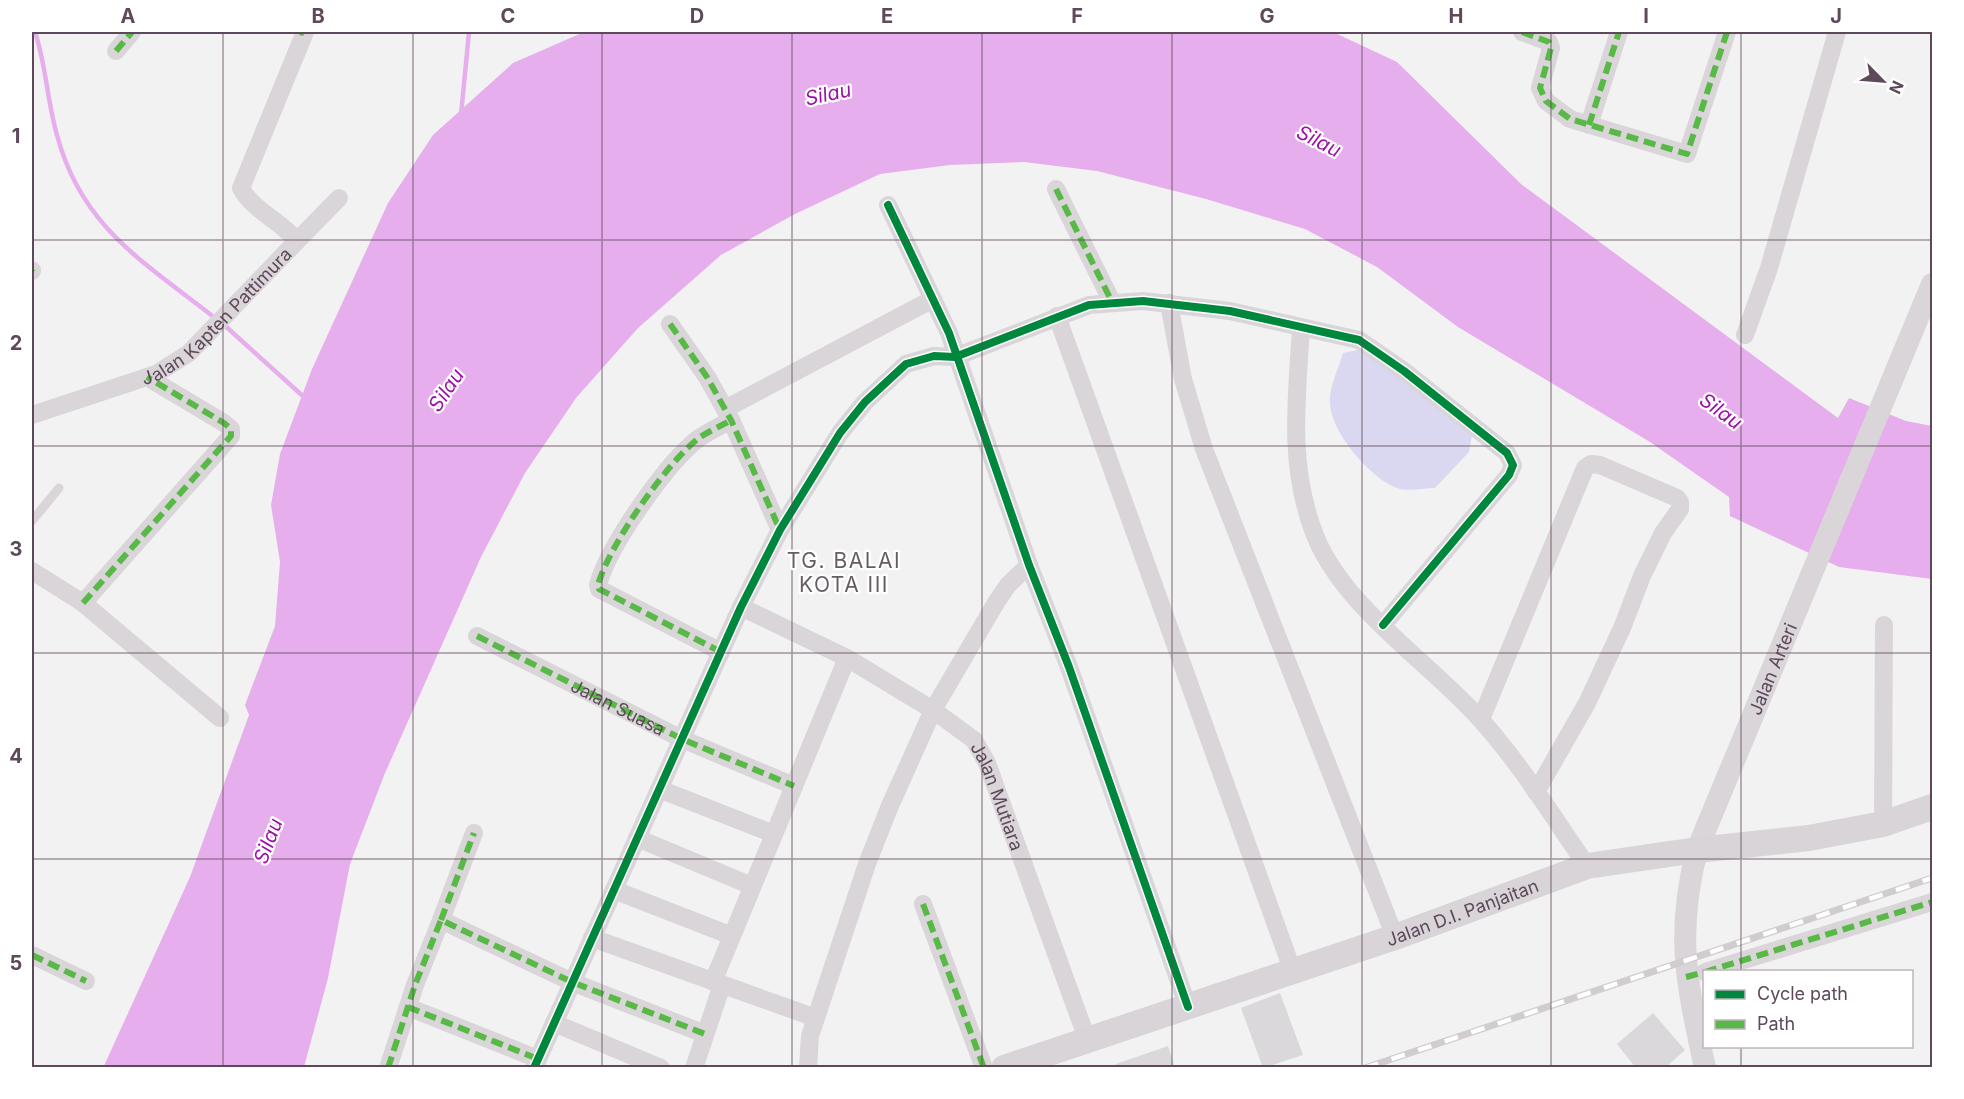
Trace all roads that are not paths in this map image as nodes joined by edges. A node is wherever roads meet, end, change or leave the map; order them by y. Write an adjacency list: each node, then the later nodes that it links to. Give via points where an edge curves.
1 (132, 32): 7 (street)
2 (303, 32): 12 (street, Jalan Kapten Pattimura, via 241,188 245,196)
3 (1522, 32): 8 (street, via 1549,42 1551,48 1540,88 1546,101 1570,119)
4 (1619, 32): 8 (street)
5 (1727, 32): 8 (street, via 1689,153)
6 (1837, 32): 20 (street, via 1769,268)
7 (116, 51)
8 (1589, 125)
9 (1056, 189): 15 (street)
10 (339, 198): 12 (street)
11 (888, 205): 14 (street)
12 (297, 241): 22 (street, Jalan Kapten Pattimura, via 189,353)
13 (1932, 284): 49 (street, Jalan Arteri)
14 (933, 299): 21 (street); 24 (street)
15 (1112, 302): 16 (street); 17 (street)
16 (1169, 303): 19 (street, via 1230,311); 57 (street, via 1184,379 1204,449)
17 (1057, 316): 21 (street); 61 (street)
18 (670, 324): 24 (street, via 707,376)
19 (1301, 328): 33 (street, via 1294,444 1313,531 1342,582); 33 (street, via 1359,340 1375,349 1512,459 1509,475)
20 (1745, 335)
21 (955, 357): 27 (street, via 919,358 895,372 840,433); 28 (street)
22 (147, 377): 23 (street, Jalan Kapten Pattimura); 30 (street, via 224,423 231,429 231,436)
23 (32, 415)
24 (728, 415): 27 (street); 35 (street, via 699,439 628,521 598,585 598,589)
25 (59, 488): 26 (lane)
26 (32, 521)
27 (780, 530): 31 (street)
28 (1029, 565): 37 (street, via 997,601); 67 (street, via 1069,667)
29 (32, 571): 30 (street)
30 (83, 603): 38 (street)
31 (741, 607): 35 (street); 36 (street, Jalan Mutiara)
32 (1884, 624): 45 (street)
33 (1383, 625): 39 (street)
34 (477, 636): 40 (street, Jalan Suasa)
35 (721, 652): 40 (street)
36 (847, 658): 37 (street, Jalan Mutiara); 41 (street)
37 (933, 710): 68 (street, via 867,864); 71 (street, Jalan Mutiara, via 965,731 981,748)
38 (220, 718)
39 (1481, 719): 43 (street); 43 (street, via 1585,468 1600,465 1677,498 1680,508 1642,576 1587,703)
40 (682, 739): 41 (street, Jalan Suasa); 42 (street)
41 (794, 786): 47 (street)
42 (659, 789): 47 (street); 48 (street)
43 (1536, 792): 50 (street)
44 (1932, 807): 45 (main road, Jalan D.I. Panjaitan)
45 (1883, 824): 49 (main road, Jalan D.I. Panjaitan, via 1809,838)
46 (474, 833): 55 (street)
47 (774, 834): 51 (street)
48 (637, 838): 51 (street); 52 (street)
49 (1697, 850): 50 (main road, Jalan D.I. Panjaitan); 62 (street, Jalan Arteri, via 1683,935)
50 (1587, 866): 57 (main road, Jalan D.I. Panjaitan)
51 (752, 886): 56 (street)
52 (614, 890): 56 (street); 58 (street)
53 (1932, 902): 60 (street)
54 (923, 904): 79 (street)
55 (441, 920): 64 (street); 66 (street)
56 (732, 936): 65 (street)
57 (1395, 937): 61 (main road, Jalan D.I. Panjaitan)
58 (592, 938): 64 (street); 65 (street)
59 (32, 955): 63 (street)
60 (1708, 970)
61 (1293, 972): 67 (main road, Jalan D.I. Panjaitan)
62 (1698, 973): 72 (street, Jalan Arteri)
63 (86, 981)
64 (572, 982): 69 (street); 70 (street)
65 (717, 984): 68 (street); 70 (street)
66 (408, 1007): 74 (street); 75 (street)
67 (1188, 1007): 71 (main road, Jalan D.I. Panjaitan)
68 (816, 1018): 78 (street, via 810,1036)
69 (554, 1023): 74 (street); 76 (street)
70 (705, 1034): 77 (street)
71 (1087, 1039): 80 (main road, Jalan D.I. Panjaitan)
72 (1703, 1041)
73 (1704, 1048): 81 (street, Jalan Arteri)
74 (536, 1063)
75 (388, 1068)
76 (661, 1068)
77 (694, 1068)
78 (808, 1068)
79 (984, 1068)
80 (1004, 1068)
81 (1705, 1068)

